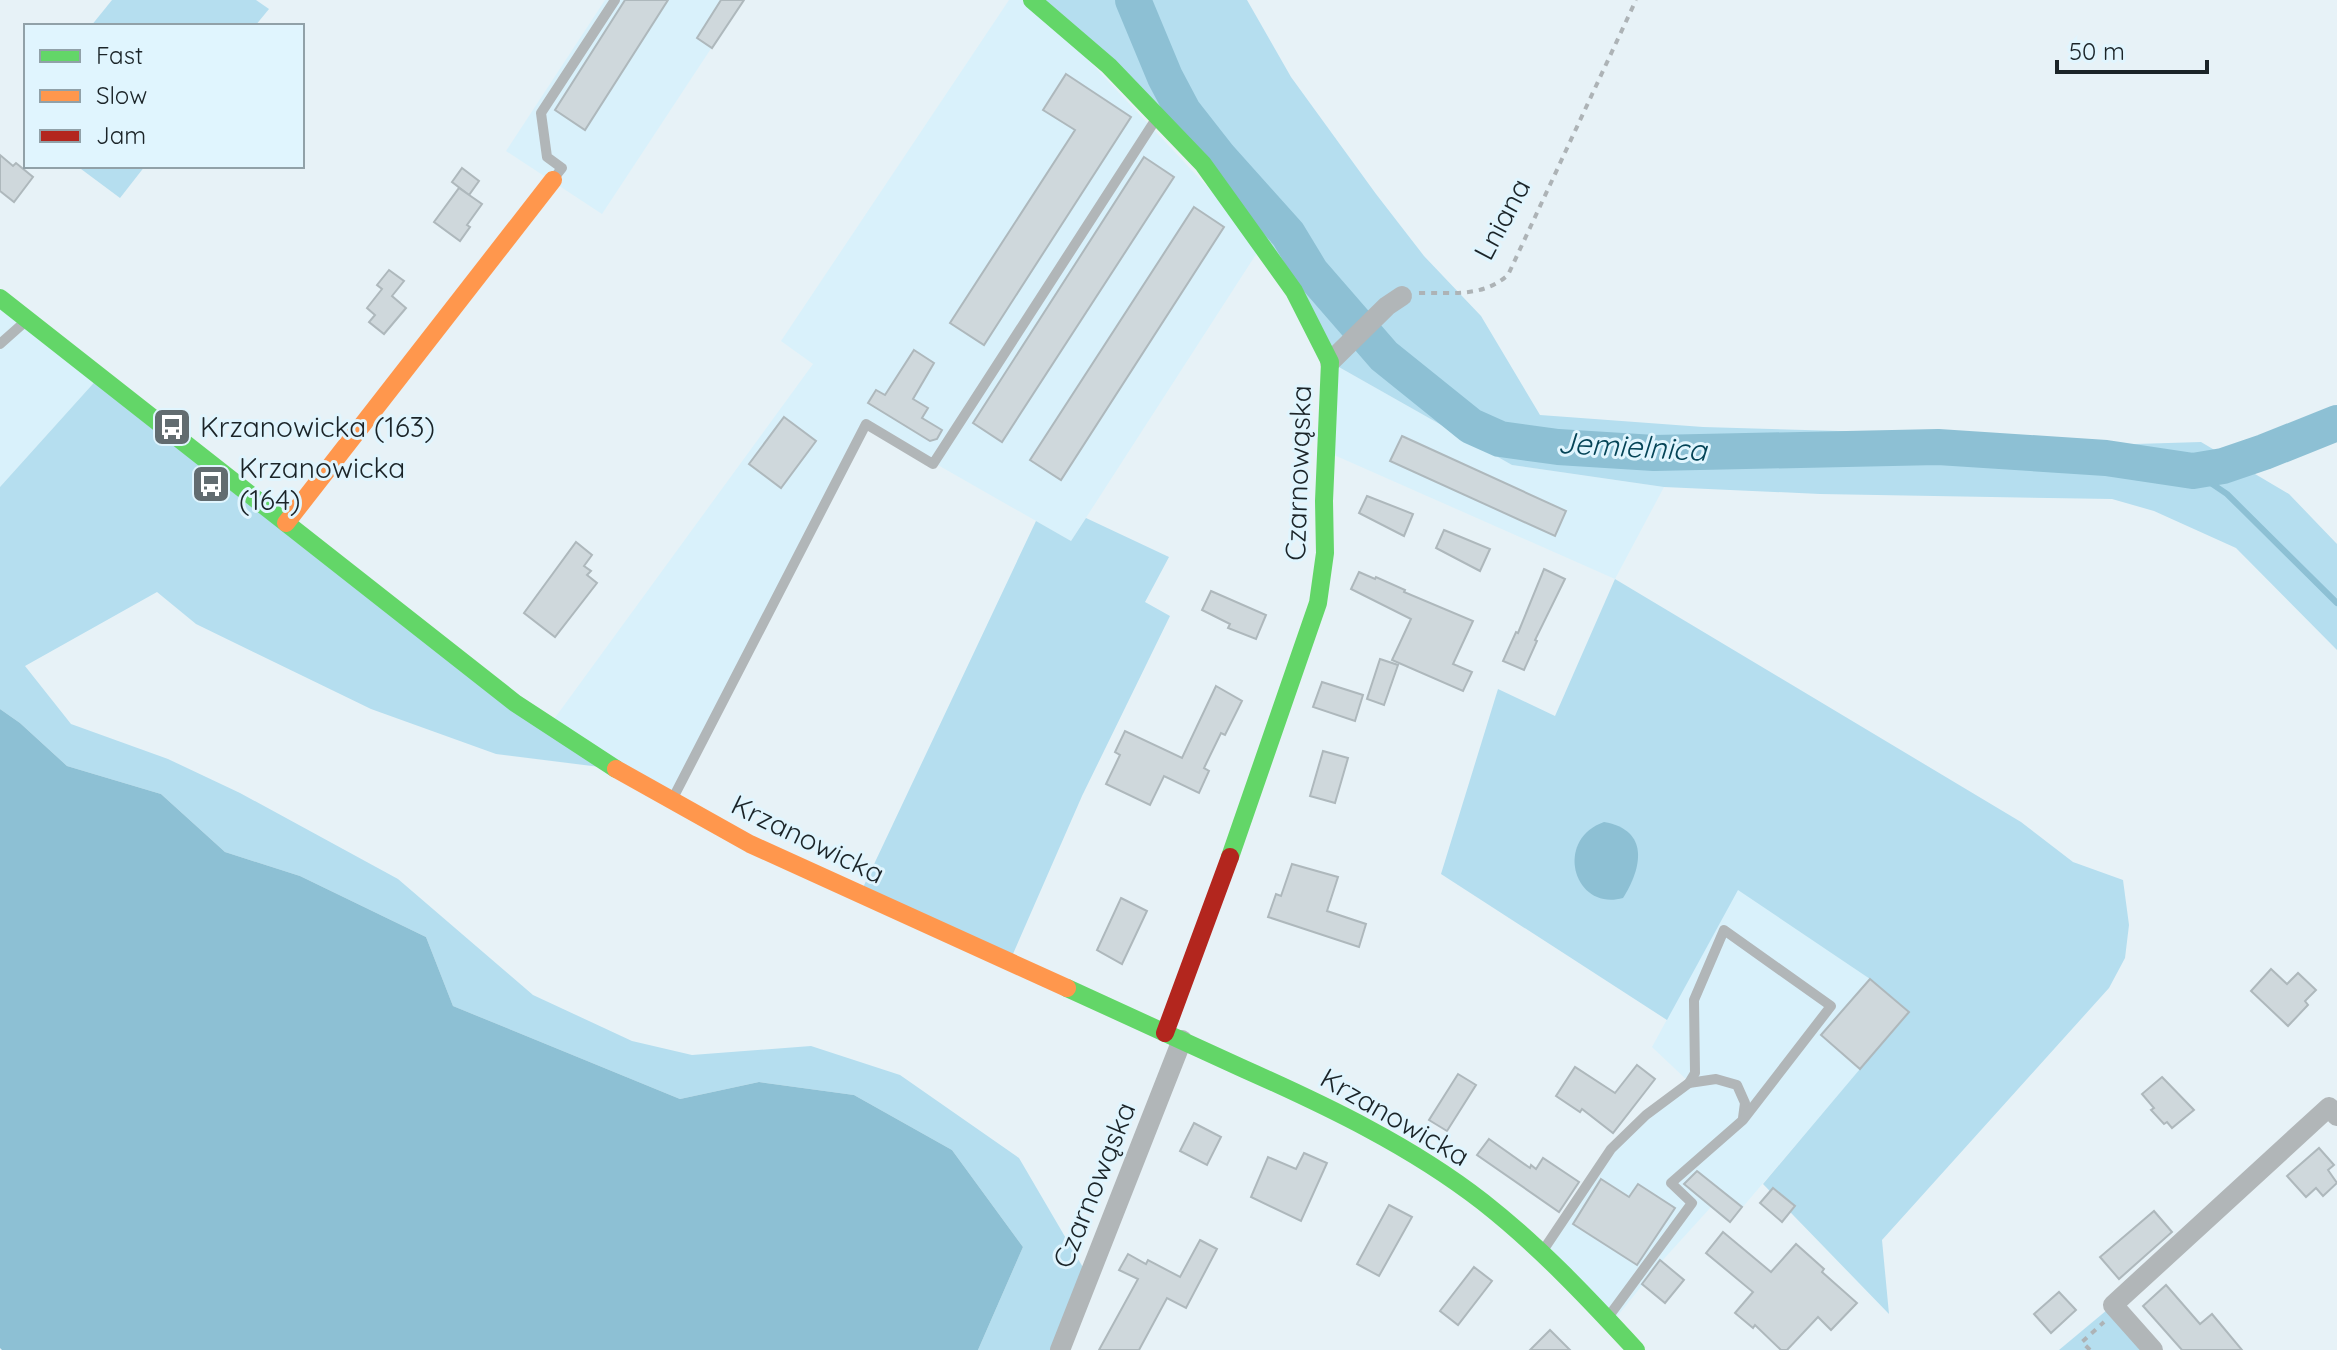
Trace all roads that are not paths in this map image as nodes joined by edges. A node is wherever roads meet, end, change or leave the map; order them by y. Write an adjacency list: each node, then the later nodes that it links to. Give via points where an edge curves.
1 (615, 0): 4 (lane, via 541,113 547,157 562,168)
2 (1032, 0): 3 (street, Czarnowąska, via 1109,66)
3 (1158, 117): 9 (street, Czarnowąska, via 1203,164 1294,291); 11 (lane, via 933,464 866,424)
4 (553, 180): 10 (street)
5 (1402, 296): 9 (street)
6 (0, 298): 7 (street, Krzanowicka)
7 (28, 319): 8 (lane); 10 (street, Krzanowicka)
8 (0, 344)
9 (1330, 362): 12 (street, Czarnowąska, via 1325,553 1318,603)
10 (286, 523): 11 (street, Krzanowicka, via 515,703)
11 (671, 802): 12 (street, Krzanowicka, via 810,873)
12 (1173, 1036): 16 (street, Krzanowicka, via 1395,1143 1459,1185); 18 (street, Czarnowąska)
13 (1689, 1083): 15 (lane, via 1716,1079 1737,1085 1745,1103); 15 (lane, via 1695,1073 1694,1000 1724,930 1831,1006); 16 (lane, via 1611,1149)
14 (2333, 1112): 20 (street, via 2115,1307)
15 (1743, 1120): 17 (lane, via 1671,1183 1692,1203)
16 (1541, 1253): 17 (street, Krzanowicka)
17 (1607, 1319): 19 (street, Krzanowicka)
18 (1060, 1350)
19 (1636, 1350)
20 (2153, 1350)

